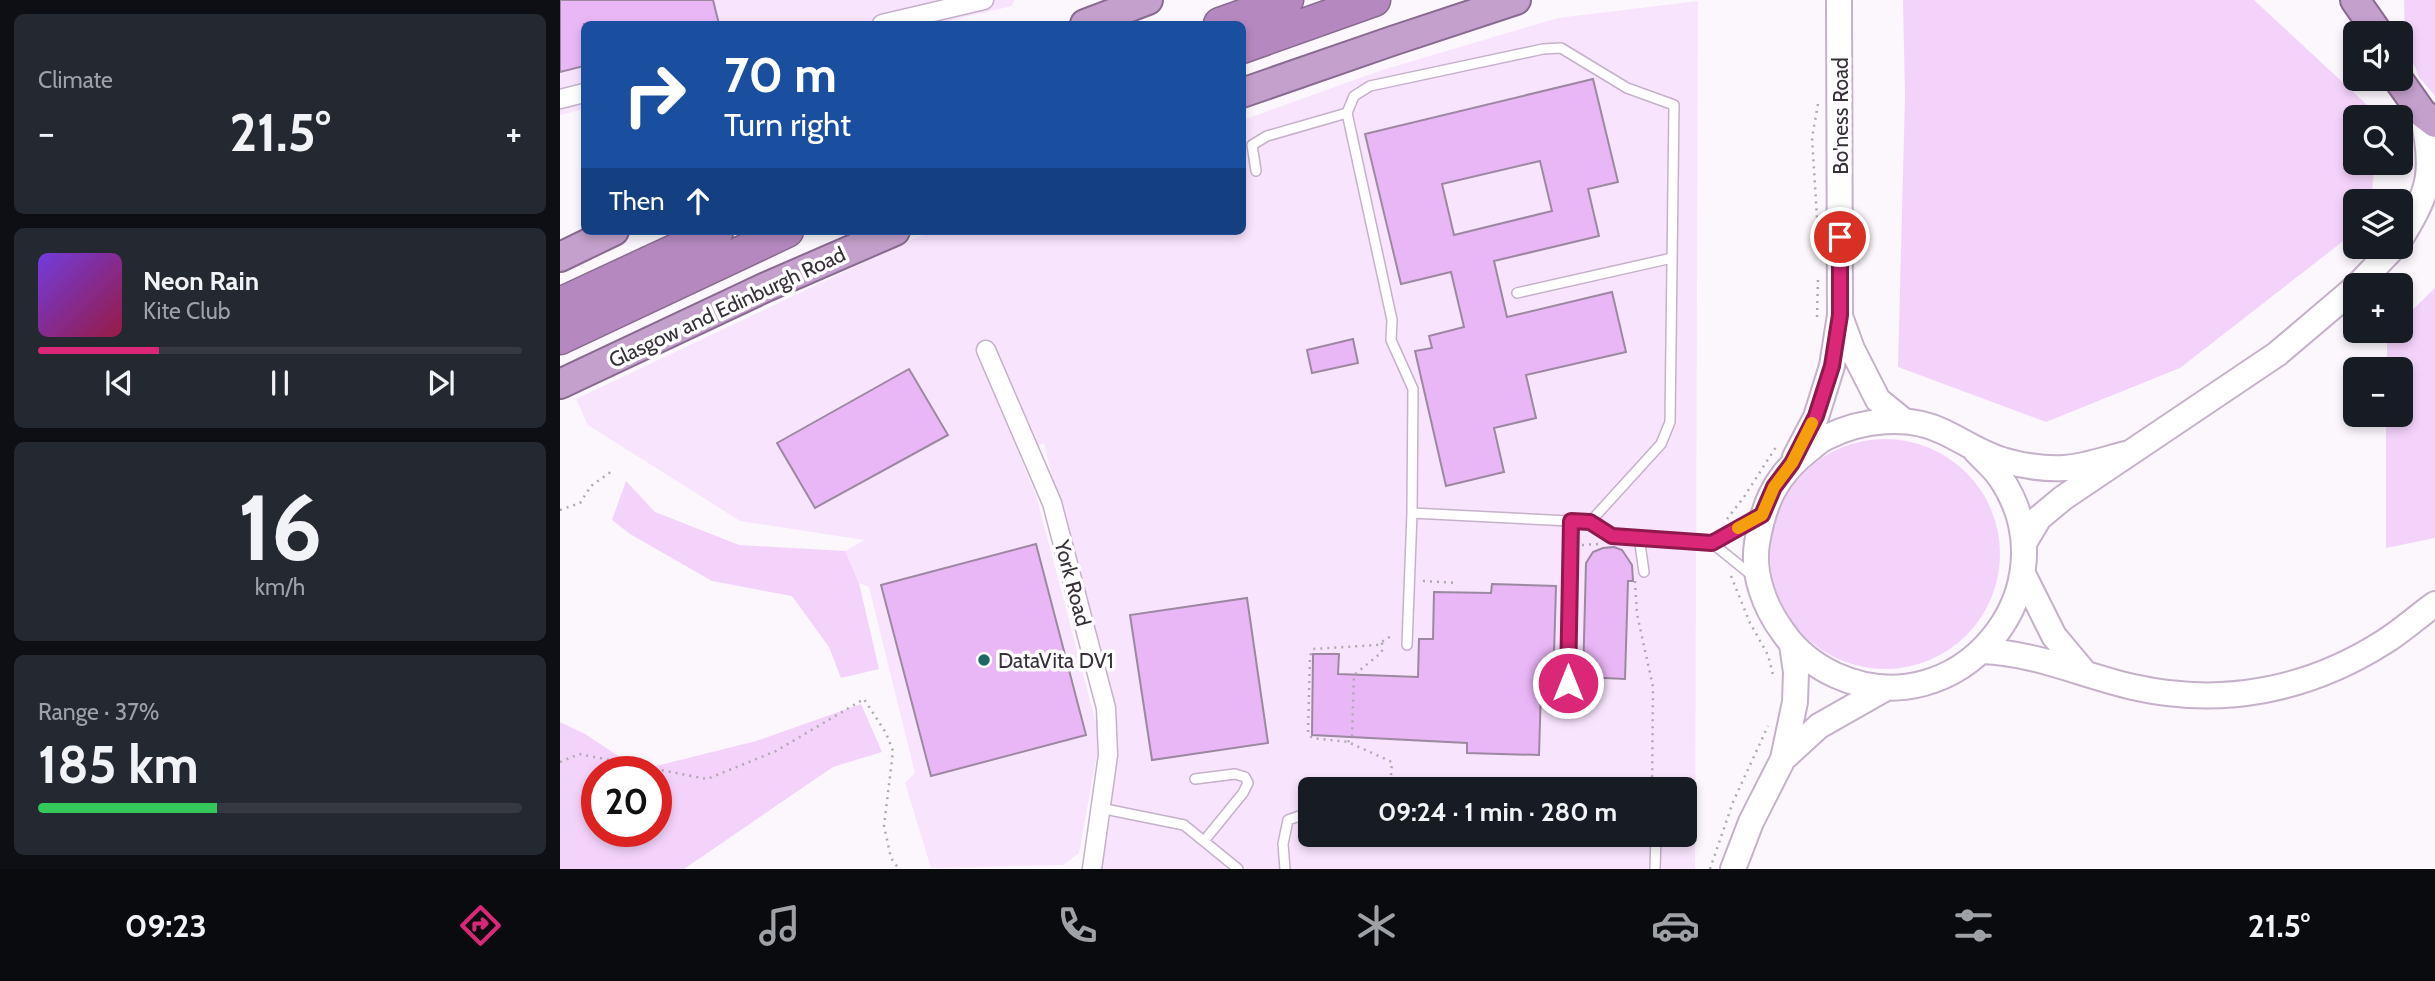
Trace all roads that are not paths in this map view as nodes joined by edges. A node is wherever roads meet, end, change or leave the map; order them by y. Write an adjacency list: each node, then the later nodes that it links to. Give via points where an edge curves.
1 (1148, 0): 10 (highway)
2 (1287, 0): 11 (highway)
3 (1374, 0): 14 (highway)
4 (1516, 0): 16 (highway)
5 (2354, 0): 12 (highway)
6 (2384, 0): 13 (highway)
7 (982, 1): 9 (street)
8 (1840, 12): 36 (main road, Bo'ness Road)
9 (895, 21)
10 (1093, 21)
11 (1228, 21)
12 (2369, 21)
13 (2383, 21)
14 (1246, 46)
15 (2408, 91): 20 (highway)
16 (1246, 92)
17 (581, 94): 18 (street)
18 (560, 99)
19 (1347, 113): 21 (lane, via 1267,136 1252,145); 30 (lane, via 1354,96 1370,86 1561,48 1627,88 1674,104); 44 (lane, via 1392,320 1391,340 1413,389)
20 (2429, 118): 23 (main road, via 2431,174)
21 (1256, 171)
22 (2435, 217): 24 (main road)
23 (2413, 219)
24 (2413, 231)
25 (606, 235): 29 (highway)
26 (708, 235): 35 (highway)
27 (779, 235): 37 (highway)
28 (886, 235): 39 (highway, Glasgow and Edinburgh Road)
29 (560, 257)
30 (1672, 258): 33 (lane); 47 (lane, via 1670,422 1661,443)
31 (2382, 259): 32 (main road)
32 (2369, 273)
33 (1517, 293)
34 (2343, 298): 42 (main road, via 2277,354)
35 (560, 304)
36 (1840, 315): 40 (main road, Bo'ness Road, via 1878,400); 43 (main road, Bo'ness Road, via 1832,366 1816,416)
37 (560, 338)
38 (986, 350): 63 (street, York Road, via 1052,503 1105,708 1108,755)
39 (560, 384)
40 (1904, 421): 41 (main road, via 1942,430); 43 (main road, via 1863,423 1825,438)
41 (1975, 450): 42 (main road, via 2006,461 2064,468); 50 (main road, via 1999,476 2016,508)
42 (2125, 454): 50 (main road, via 2039,518)
43 (1792, 463): 45 (main road, via 1774,487)
44 (1412, 513): 46 (lane); 55 (lane)
45 (1762, 515): 49 (lane); 53 (main road, via 1756,548)
46 (1571, 521): 47 (lane); 59 (lane)
47 (1590, 522): 48 (lane, via 1612,536)
48 (1639, 537): 49 (lane); 52 (lane)
49 (1712, 543): 53 (lane)
50 (2024, 543): 51 (main road)
51 (2023, 574): 57 (main road, via 2009,616); 58 (main road, via 2054,636)
52 (1640, 575)
53 (1759, 582): 56 (main road, via 1771,615)
54 (2435, 604): 58 (main road, via 2384,642 2337,667 2281,688 2227,697 2179,694 2132,687)
55 (1407, 645)
56 (1792, 645): 60 (main road, via 1819,668 1851,682); 61 (main road, via 1795,702)
57 (1982, 651): 58 (main road, via 2020,654); 60 (main road, via 1954,672 1921,684)
58 (2084, 672)
59 (1568, 683)
60 (1886, 688): 61 (main road, via 1819,726)
61 (1783, 759): 71 (main road)
62 (1195, 779): 65 (lane, via 1235,774 1248,783)
63 (1100, 807): 65 (lane, via 1184,825); 67 (street, York Road)
64 (1298, 816): 69 (lane, via 1288,820)
65 (1204, 841): 68 (lane)
66 (1656, 847): 70 (lane)
67 (1092, 869)
68 (1238, 869)
69 (1284, 869)
70 (1655, 869)
71 (1733, 869)

